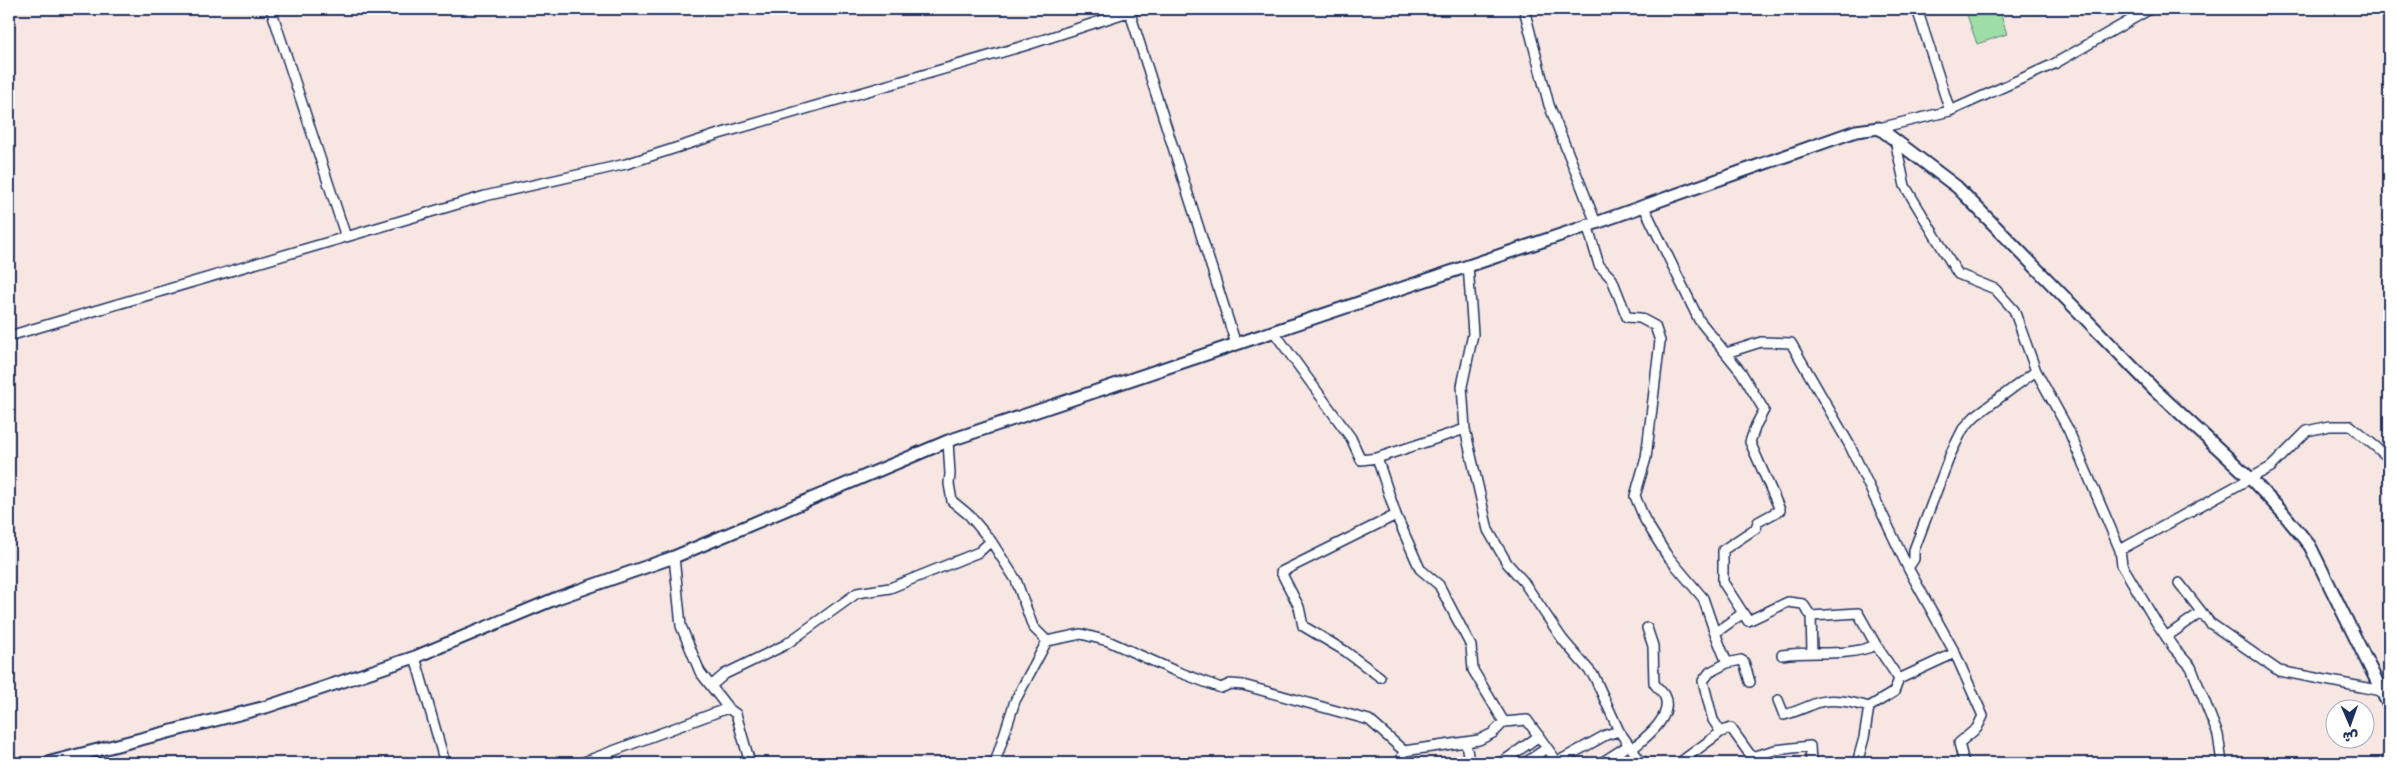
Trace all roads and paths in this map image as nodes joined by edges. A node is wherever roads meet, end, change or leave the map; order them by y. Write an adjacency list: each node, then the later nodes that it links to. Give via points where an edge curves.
1 (271, 9): 11 (street)
2 (1524, 9): 10 (street, via 1549,105)
3 (1917, 9): 6 (street)
4 (2150, 9): 6 (street, via 2054,64)
5 (1132, 10): 11 (street, via 1027,45 718,134 626,164 485,196); 15 (street)
6 (1950, 110): 7 (street)
7 (1879, 128): 8 (street); 9 (street, via 1856,131)
8 (1895, 140): 17 (street, via 1905,186 1941,248 1958,274 1996,289 2014,310); 22 (street, via 1956,187 2154,389)
9 (1643, 205): 10 (street); 16 (street, via 1698,320)
10 (1591, 224): 12 (street); 33 (street, via 1599,266 1612,278 1627,317 1640,318 1655,326 1660,341 1646,458 1635,496 1644,520 1666,554 1704,598)
11 (346, 238): 14 (street)
12 (1468, 266): 13 (street); 18 (street, via 1474,334 1462,386)
13 (1274, 332): 15 (street); 20 (street, via 1351,438 1361,460)
14 (9, 336)
15 (1236, 344): 19 (street)
16 (1726, 353): 27 (street, via 1761,342 1791,342 1849,444); 30 (street, via 1764,410 1750,442 1780,510 1758,522 1756,528 1723,550 1723,582)
17 (2036, 371): 25 (street, via 2068,429); 27 (street, via 1974,416 1963,429)
18 (1464, 430): 20 (street); 52 (street, via 1488,530 1507,563 1563,640 1594,676)
19 (948, 441): 24 (street, via 952,501); 26 (street)
20 (1377, 458): 23 (street)
21 (2389, 458): 22 (street, via 2351,426 2329,426 2306,431 2271,467)
22 (2250, 478): 25 (street); 46 (street, via 2310,546)
23 (1396, 515): 42 (street, via 1281,572 1299,607 1303,626); 51 (street, via 1420,569 1439,585 1464,630 1472,646 1473,670)
24 (991, 541): 35 (street, via 1016,580 1033,627); 45 (street, via 979,552 890,588 857,593 786,645 725,674)
25 (2120, 550): 34 (street, via 2122,565)
26 (674, 557): 40 (street, via 557,598); 45 (street, via 680,626 700,672)
27 (1908, 568): 38 (street)
28 (2179, 583): 29 (street)
29 (2200, 612): 34 (street); 46 (street, via 2210,623 2279,671)
30 (1742, 613): 31 (street, via 1748,621 1788,602 1803,604); 33 (street)
31 (1811, 616): 36 (street, via 1858,614); 37 (street)
32 (1647, 628): 56 (street, via 1653,646 1654,683 1664,694 1665,709 1663,718 1647,737)
33 (1715, 633): 41 (street)
34 (2166, 637): 76 (street, via 2191,667 2218,735)
35 (1047, 642): 58 (street, via 1081,634 1108,641 1221,688 1230,684 1243,685 1369,720); 65 (street, via 1015,701)
36 (1876, 646): 37 (street, via 1854,653); 43 (street)
37 (1812, 652): 39 (street)
38 (1955, 653): 43 (street); 75 (street, via 1983,716 1977,728 1959,743)
39 (1782, 655)
40 (415, 657): 61 (street, via 266,707); 62 (street)
41 (1727, 663): 44 (street, via 1744,662); 53 (street, via 1710,672 1703,681 1713,720)
42 (1380, 677)
43 (1899, 679): 49 (street, via 1894,692)
44 (1750, 682)
45 (711, 686): 50 (street)
46 (2382, 691): 48 (street)
47 (1778, 700): 49 (street, via 1784,715 1816,703 1838,701)
48 (2389, 706)
49 (1868, 707): 74 (street, via 1866,731)
50 (728, 708): 63 (street); 64 (street, via 736,714)
51 (1504, 722): 54 (street, via 1527,720); 55 (street, via 1493,733)
52 (1619, 731): 56 (street); 70 (street)
53 (1721, 732): 59 (street, via 1731,728); 72 (street)
54 (1539, 736): 57 (street); 68 (street)
55 (1466, 742): 58 (street); 67 (street)
56 (1630, 747): 60 (street); 71 (street)
57 (1547, 748): 69 (street); 70 (street)
58 (1404, 751): 66 (street)
59 (1754, 760): 73 (street, via 1776,750 1810,746)
60 (1641, 762)
61 (47, 763)
62 (445, 763)
63 (581, 763)
64 (750, 763)
65 (995, 763)
66 (1400, 763)
67 (1470, 763)
68 (1501, 763)
69 (1525, 763)
70 (1558, 763)
71 (1601, 763)
72 (1679, 763)
73 (1811, 763)
74 (1857, 763)
75 (1964, 763)
76 (2222, 763)

